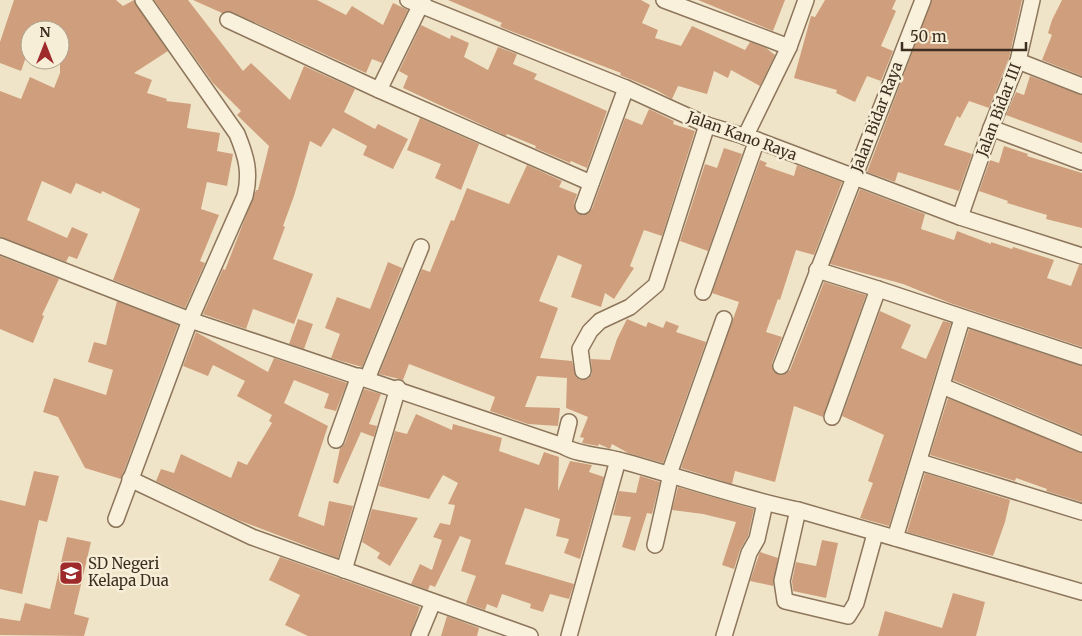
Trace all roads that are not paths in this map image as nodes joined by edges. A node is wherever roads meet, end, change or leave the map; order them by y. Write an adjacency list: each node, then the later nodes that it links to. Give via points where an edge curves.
1 (143, 0): 29 (street, via 223,111 237,134 248,165 245,196)
2 (664, 0): 8 (street)
3 (806, 0): 8 (street)
4 (922, 0): 17 (street, Jalan Bidar Raya)
5 (1032, 0): 9 (street, Jalan Bidar III)
6 (417, 2): 11 (street, Jalan Kano Raya); 12 (street)
7 (228, 20): 12 (street)
8 (789, 47): 15 (street)
9 (1018, 61): 10 (street); 14 (street, Jalan Bidar III)
10 (1082, 86)
11 (626, 88): 13 (street, Jalan Kano Raya); 18 (street)
12 (379, 90): 18 (street)
13 (707, 125): 15 (street, Jalan Kano Raya); 32 (street, via 656,285 630,307 600,321 590,331 580,349)
14 (991, 128): 16 (street); 20 (street, Jalan Bidar III)
15 (751, 139): 17 (street, Jalan Kano Raya); 26 (street)
16 (1082, 162)
17 (853, 178): 20 (street, Jalan Kano Raya); 24 (street, Jalan Bidar Raya)
18 (591, 183): 19 (street)
19 (583, 206)
20 (960, 218): 23 (street, Jalan Kano Raya)
21 (0, 246): 29 (street)
22 (421, 247): 33 (street)
23 (1082, 256)
24 (817, 270): 25 (street); 31 (street, Jalan Bidar Raya)
25 (878, 289): 27 (street); 36 (street)
26 (703, 292)
27 (962, 318): 30 (street); 34 (street)
28 (724, 319): 43 (street)
29 (190, 320): 33 (street); 44 (street)
30 (1082, 357)
31 (781, 366)
32 (583, 371)
33 (363, 378): 35 (street); 38 (street)
34 (942, 386): 39 (street); 42 (street)
35 (398, 388): 40 (street); 52 (street)
36 (832, 417)
37 (569, 422): 40 (street)
38 (336, 440)
39 (1082, 444)
40 (563, 446): 41 (street)
41 (618, 460): 43 (street); 57 (street)
42 (920, 462): 47 (street); 50 (street)
43 (670, 474): 45 (street); 51 (street)
44 (130, 479): 48 (street); 52 (street, via 252,537)
45 (765, 503): 46 (street); 58 (street)
46 (798, 510): 49 (street); 49 (street, via 782,581 784,601 848,616 856,603)
47 (1082, 512)
48 (116, 519)
49 (876, 534): 50 (street)
50 (895, 538): 53 (street)
51 (655, 545)
52 (344, 570): 54 (street)
53 (1082, 592)
54 (434, 602): 55 (street); 56 (street)
55 (419, 636)
56 (530, 636)
57 (569, 636)
58 (724, 636)

